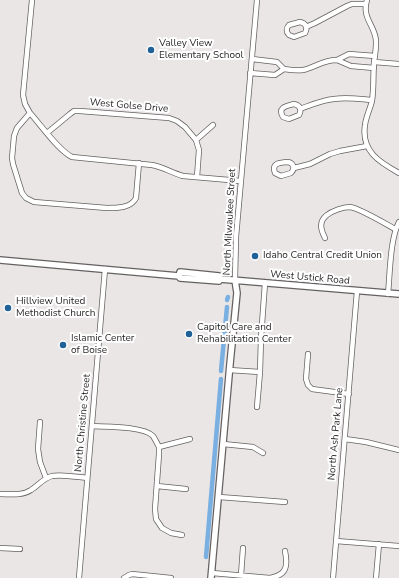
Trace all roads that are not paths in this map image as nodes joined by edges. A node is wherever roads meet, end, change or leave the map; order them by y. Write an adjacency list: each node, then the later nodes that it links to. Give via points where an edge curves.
1 (32, 0): 15 (street, via 24,95)
2 (257, 0): 6 (street, North Milwaukee Street)
3 (366, 2): 4 (street, via 347,6); 5 (street, via 365,12 375,35)
4 (306, 27)
5 (375, 56): 7 (street, via 349,54); 8 (street)
6 (252, 59): 11 (street, via 277,62); 12 (street, North Milwaukee Street)
7 (337, 60): 10 (street, via 351,66); 11 (street, via 326,61 302,70)
8 (374, 62): 9 (street); 10 (street)
9 (399, 64)
10 (374, 68): 13 (street)
11 (284, 69): 12 (street, via 275,75)
12 (250, 73): 24 (street, North Milwaukee Street)
13 (372, 100): 14 (street, via 334,99); 19 (street, via 364,132)
14 (300, 109)
15 (30, 113): 17 (street); 20 (street, via 17,128 12,158 22,193 34,202 107,208 130,205 136,198)
16 (214, 125): 18 (street)
17 (47, 133): 18 (street, West Golse Drive, via 74,111 80,111 169,118 185,127); 20 (street, via 61,150 72,157)
18 (196, 140): 23 (street, via 199,150)
19 (367, 146): 21 (street, via 335,152 310,164); 22 (street, via 374,157)
20 (139, 164): 23 (street, via 160,167 183,176)
21 (294, 168)
22 (399, 173)
23 (197, 177): 24 (street)
24 (240, 181): 30 (street, North Milwaukee Street)
25 (399, 222): 26 (street)
26 (395, 229): 27 (street, via 355,208 346,207 325,216 322,220 321,230); 33 (street)
27 (325, 238)
28 (0, 260): 29 (main road, West Ustick Road)
29 (105, 269): 30 (main road, West Ustick Road, via 180,278); 41 (street, North Christine Street)
30 (236, 280): 31 (main road, West Ustick Road); 36 (main road, North Milwaukee Street, via 237,293)
31 (265, 283): 32 (main road, West Ustick Road); 37 (street)
32 (357, 291): 33 (main road, West Ustick Road); 38 (street, North Ash Park Lane)
33 (388, 294): 34 (main road, West Ustick Road)
34 (399, 294)
35 (308, 354): 38 (street, via 306,379 312,389)
36 (229, 370): 37 (street); 44 (main road, North Milwaukee Street)
37 (260, 372): 39 (street)
38 (349, 394): 43 (street, North Ash Park Lane)
39 (257, 406)
40 (40, 422): 48 (street, via 38,449)
41 (92, 426): 45 (street, via 138,429 154,437); 49 (street, North Christine Street)
42 (190, 439): 45 (street)
43 (345, 439): 46 (street); 56 (street, North Ash Park Lane)
44 (223, 444): 47 (street, via 253,447); 53 (main road, North Milwaukee Street)
45 (159, 447): 50 (street)
46 (399, 450)
47 (263, 453)
48 (46, 478): 49 (street, via 58,475); 52 (street, via 23,493)
49 (87, 478): 66 (street, North Christine Street)
50 (157, 486): 51 (street); 55 (street, via 156,519 162,528)
51 (186, 489)
52 (0, 494)
53 (219, 497): 54 (street); 63 (main road, North Milwaukee Street)
54 (285, 502)
55 (182, 535)
56 (336, 541): 57 (street); 68 (street, North Ash Park Lane)
57 (379, 544): 58 (street); 69 (street)
58 (399, 546)
59 (0, 548): 61 (street)
60 (243, 548): 64 (street)
61 (20, 550)
62 (285, 551): 64 (street, via 286,566 279,576 270,578)
63 (212, 575): 64 (street)
64 (241, 575)
65 (125, 577): 67 (street, via 132,574)
66 (79, 578)
67 (172, 578)
68 (333, 578)
69 (376, 578)

